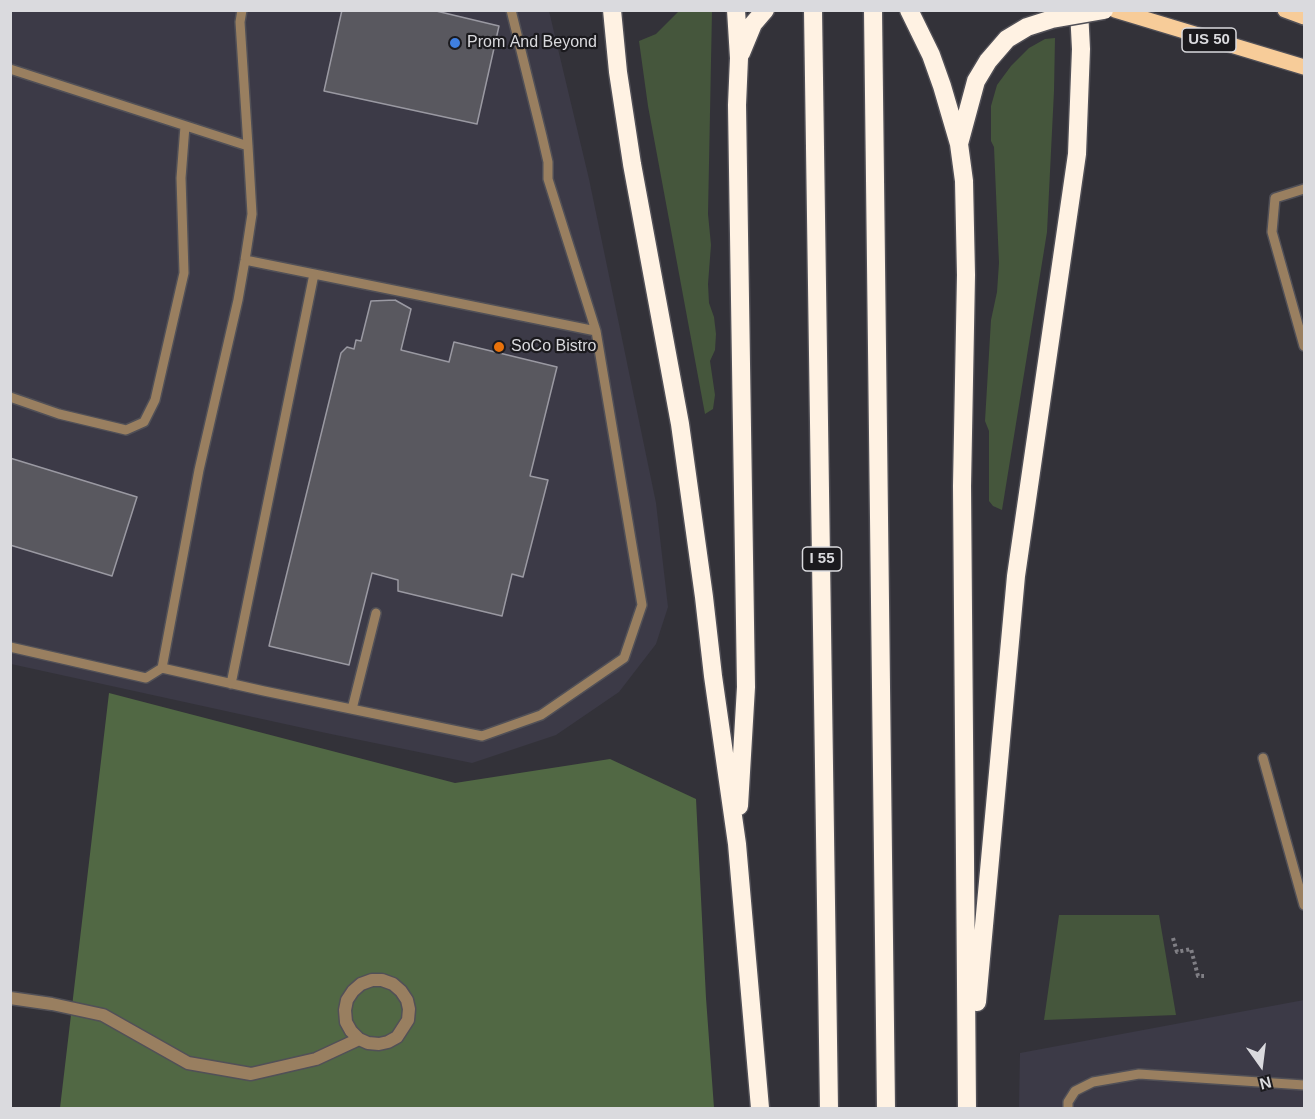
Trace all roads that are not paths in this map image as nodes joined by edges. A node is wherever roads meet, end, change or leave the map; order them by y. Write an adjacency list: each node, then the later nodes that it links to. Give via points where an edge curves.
1 (242, 10): 19 (lane)
2 (511, 10): 23 (lane, via 548,162 548,179)
3 (612, 10): 32 (highway, via 632,164 682,435)
4 (736, 10): 14 (highway)
5 (765, 10): 14 (highway, via 753,24)
6 (813, 10): 38 (highway, I 55)
7 (873, 10): 39 (highway)
8 (909, 10): 18 (highway, via 931,55)
9 (1079, 10): 40 (highway, via 1077,154 1016,576)
10 (1104, 10): 18 (highway, bridge, via 1052,19 1007,39 976,81)
11 (1115, 10): 15 (main road, US 50)
12 (1285, 10): 13 (main road)
13 (1305, 17)
14 (739, 58): 32 (highway, via 746,687)
15 (1305, 67)
16 (10, 69): 17 (lane)
17 (185, 126): 19 (lane); 25 (lane, via 181,178 184,273 155,400 144,423 126,430 58,414)
18 (959, 144): 40 (highway, via 964,181 966,275 962,486)
19 (248, 146): 21 (lane, via 252,214)
20 (1305, 189): 24 (lane, via 1275,198 1272,232)
21 (245, 260): 22 (lane); 28 (lane, via 199,470)
22 (314, 274): 23 (lane); 29 (lane)
23 (596, 331): 30 (lane, via 642,605 624,658 541,715 482,736)
24 (1305, 346)
25 (10, 397)
26 (376, 613): 30 (lane)
27 (10, 647): 28 (lane, via 146,678)
28 (162, 668): 29 (lane)
29 (231, 684): 30 (lane)
30 (352, 709)
31 (1263, 758): 33 (lane)
32 (737, 844): 37 (highway)
33 (1305, 905)
34 (10, 998): 35 (street, via 103,1015 188,1063 251,1074 316,1059)
35 (359, 1039): 35 (street, via 368,1043 388,1042 404,1029 408,1020 407,1000 393,984 372,980 361,984 347,1000 346,1022)
36 (1305, 1085): 41 (lane, via 1139,1074 1084,1086 1075,1091)
37 (760, 1108)
38 (829, 1108)
39 (886, 1108)
40 (967, 1108)
41 (1068, 1108)

